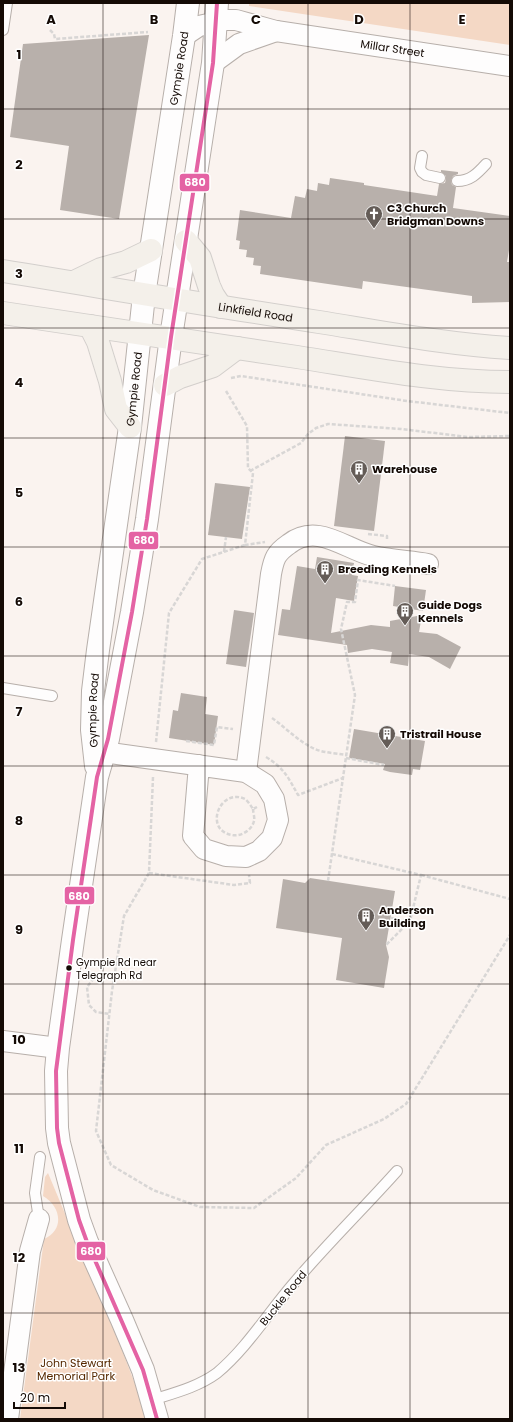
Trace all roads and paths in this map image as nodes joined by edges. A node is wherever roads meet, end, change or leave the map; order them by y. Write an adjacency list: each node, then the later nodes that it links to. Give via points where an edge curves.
1 (7, 3): 4 (lane)
2 (188, 3): 8 (main road, Gympie Road)
3 (216, 12): 6 (street, Millar Street); 8 (street, Millar Street); 9 (main road, Gympie Road)
4 (3, 30)
5 (50, 30): 7 (path, via 55,40)
6 (276, 31): 9 (street, Millar Street, via 239,44); 10 (street, Millar Street)
7 (148, 32)
8 (184, 36): 16 (main road, Gympie Road)
9 (212, 63): 15 (main road, Gympie Road)
10 (510, 66)
11 (422, 156): 13 (lane, via 422,172)
12 (486, 164): 14 (lane, via 476,176 465,181)
13 (440, 178)
14 (457, 181)
15 (186, 242): 20 (main road, Gympie Road); 21 (main road, via 200,258 210,291)
16 (151, 250): 18 (main road); 19 (main road, Gympie Road)
17 (3, 271): 18 (main road, Linkfield Road)
18 (74, 282): 19 (main road, Linkfield Road)
19 (144, 295): 20 (main road, Linkfield Road); 24 (main road, Gympie Road)
20 (177, 300): 21 (main road, Linkfield Road); 25 (main road, Gympie Road)
21 (221, 307): 27 (main road, Linkfield Road, via 452,343)
22 (3, 313): 23 (main road)
23 (90, 326): 24 (main road); 33 (main road, via 100,348 116,408)
24 (140, 333): 25 (main road); 33 (main road, Gympie Road)
25 (171, 338): 26 (main road); 30 (main road, Gympie Road)
26 (237, 348): 29 (main road, via 423,377); 30 (main road, via 213,366 180,377)
27 (510, 348)
28 (226, 379): 32 (path, via 241,376 407,402)
29 (510, 382)
30 (165, 386): 48 (main road, Gympie Road, via 132,612 108,739)
31 (226, 391): 35 (path, via 247,426)
32 (510, 412)
33 (130, 427): 55 (main road, Gympie Road, via 94,691 92,730)
34 (510, 436): 35 (path, via 468,437 328,424 316,428 301,443)
35 (250, 471): 39 (path, via 253,473)
36 (366, 533): 41 (path, via 387,536)
37 (226, 537): 40 (path)
38 (268, 541): 39 (path)
39 (245, 545): 40 (path)
40 (224, 552): 51 (path, via 202,559 170,613)
41 (384, 558): 42 (street); 46 (street, via 358,551 327,537 310,535 294,539 274,558)
42 (428, 564)
43 (396, 586): 50 (path, via 358,580 355,602 347,602 341,629 355,695)
44 (3, 688): 45 (lane)
45 (52, 696)
46 (252, 728): 47 (path, via 244,731 217,727 214,745); 50 (path, via 256,726 258,716 272,718 300,741 316,750); 54 (street)
47 (186, 741)
48 (103, 752): 51 (street); 55 (main road, Gympie Road)
49 (265, 757): 56 (path, via 278,764 298,795)
50 (346, 757): 53 (path); 56 (path)
51 (154, 759): 52 (street); 60 (path)
52 (199, 765): 54 (street); 57 (street, via 193,836 204,850 226,856 246,857 259,851 272,838 278,820)
53 (384, 765)
54 (246, 772): 57 (street, via 265,784)
55 (97, 777): 72 (main road, Gympie Road)
56 (343, 778): 59 (path)
57 (274, 799): 58 (path)
58 (253, 809): 58 (path, via 245,800 233,797 222,803 217,812 217,822 221,829 231,835 241,835 249,830 254,821)
59 (332, 854): 61 (path); 63 (path)
60 (149, 873): 62 (path, via 234,885 250,883); 70 (path, via 124,916)
61 (421, 875): 64 (path); 66 (path)
62 (249, 876)
63 (328, 881)
64 (510, 899)
65 (391, 918): 66 (path)
66 (410, 921): 68 (path)
67 (510, 935): 70 (path, via 406,1104 384,1119 326,1145 296,1178 254,1208 200,1207 153,1190 111,1165 96,1131)
68 (386, 945)
69 (94, 978): 70 (path, via 87,987 88,1005 96,1012)
70 (110, 1014)
71 (3, 1041): 72 (street)
72 (58, 1048): 76 (main road, Gympie Road, via 57,1128 71,1193 87,1242 143,1370)
73 (40, 1157): 75 (lane, via 35,1193)
74 (397, 1171): 76 (lane, Buckle Road, via 318,1254 230,1361 216,1374 184,1390)
75 (39, 1219): 77 (street, via 30,1251)
76 (155, 1409)
77 (8, 1419)

